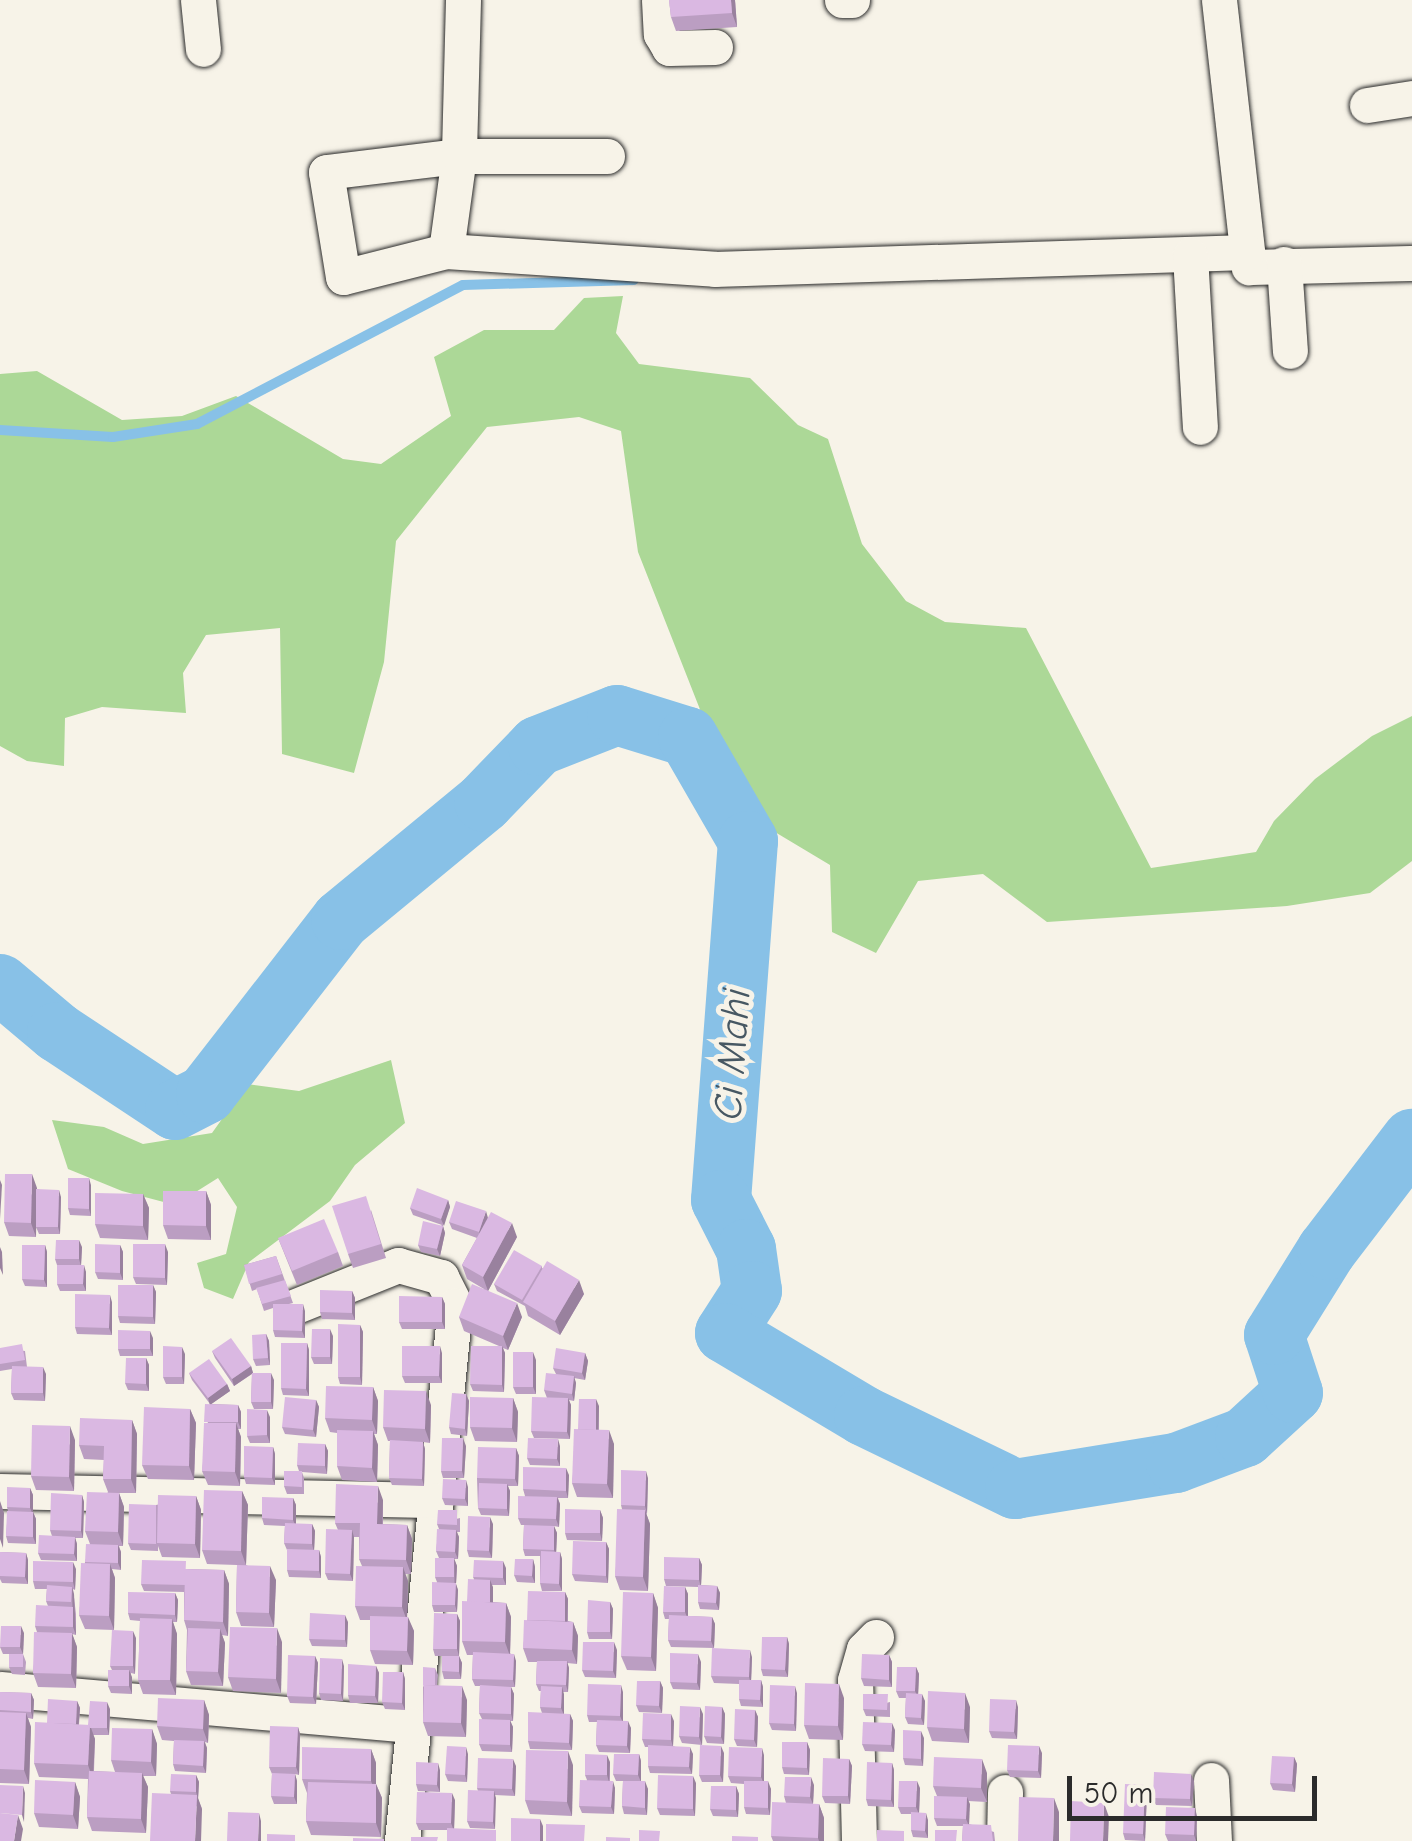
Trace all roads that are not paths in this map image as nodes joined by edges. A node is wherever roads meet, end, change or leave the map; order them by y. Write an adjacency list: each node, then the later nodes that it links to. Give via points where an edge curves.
1 (198, 0): 8 (street)
2 (463, 0): 11 (street)
3 (659, 0): 7 (street, via 669,48)
4 (842, 0): 5 (street)
5 (852, 0)
6 (1219, 0): 14 (street)
7 (715, 47)
8 (203, 50)
9 (1412, 98): 10 (street)
10 (1367, 105)
11 (459, 156): 12 (street); 13 (street); 13 (street, via 326,172 343,277)
12 (607, 156)
13 (446, 251): 15 (street, via 714,269)
14 (1247, 252): 15 (street); 17 (street, via 1249,267)
15 (1190, 255): 19 (street)
16 (1412, 263): 17 (street)
17 (1284, 264): 18 (street)
18 (1290, 351)
19 (1200, 428)
20 (296, 1306): 22 (street, via 398,1265 441,1277 454,1304)
21 (0, 1491): 22 (street)
22 (436, 1500): 25 (street)
23 (876, 1637): 29 (street, via 864,1650 855,1680)
24 (0, 1689): 25 (street)
25 (410, 1724): 28 (street)
26 (1211, 1780): 31 (street)
27 (1005, 1792): 30 (street)
28 (402, 1841)
29 (858, 1841)
30 (1004, 1841)
31 (1214, 1841)

